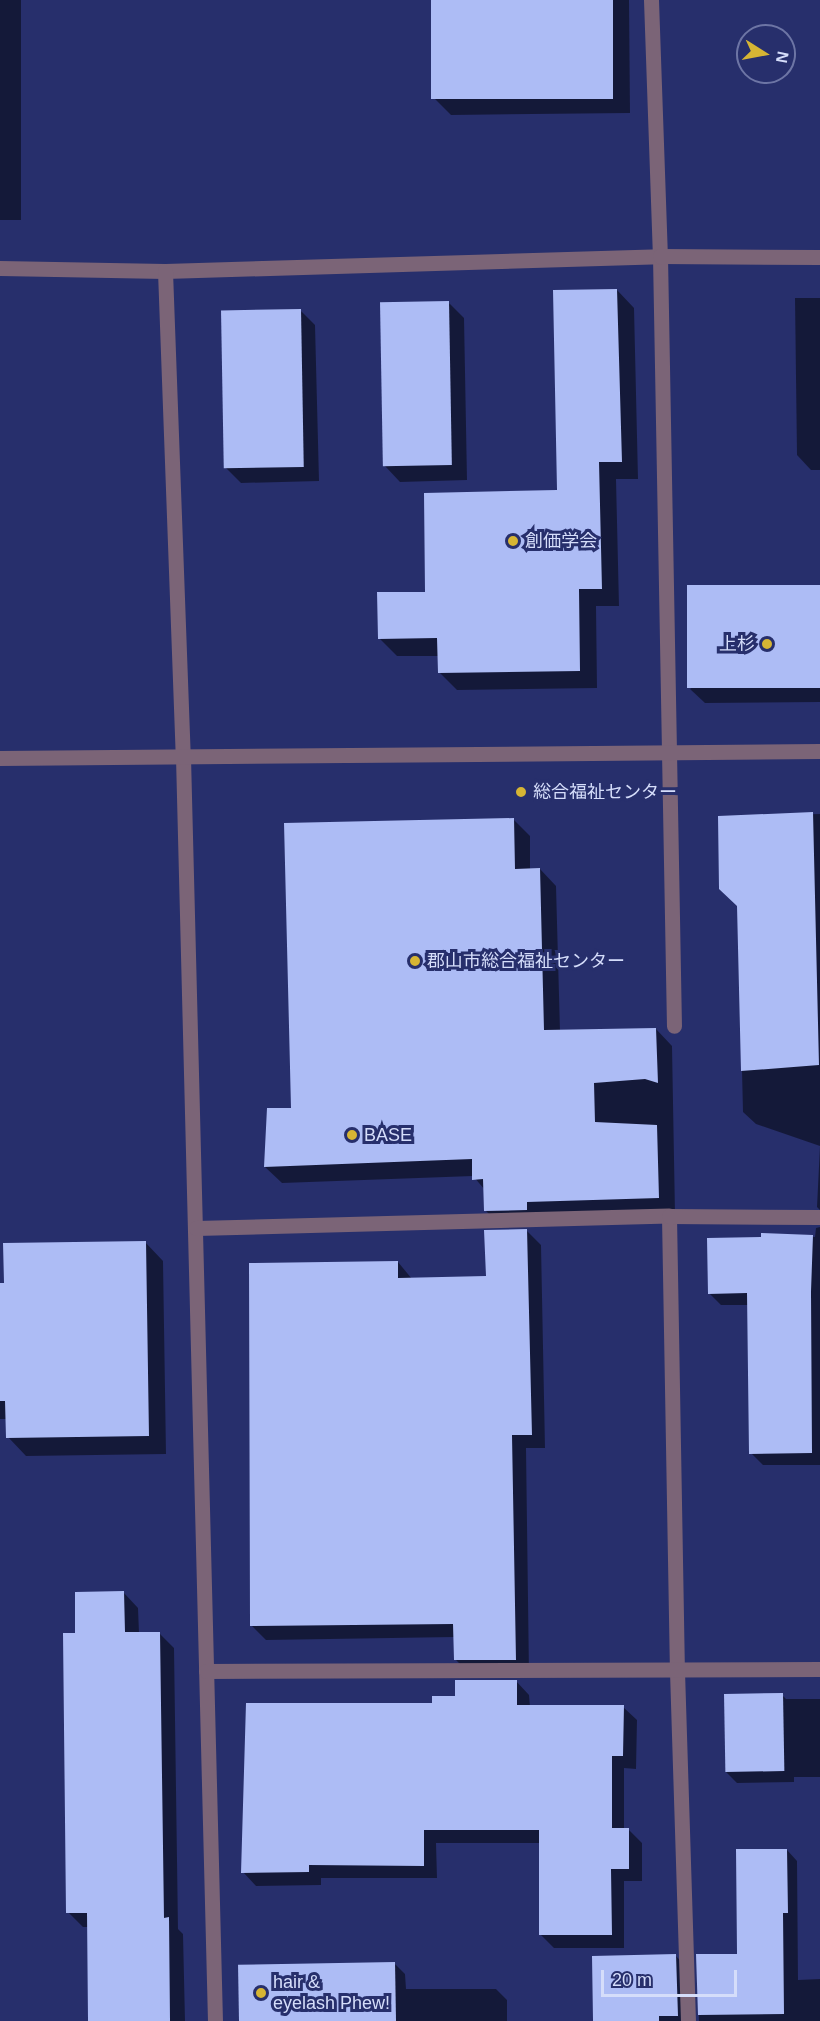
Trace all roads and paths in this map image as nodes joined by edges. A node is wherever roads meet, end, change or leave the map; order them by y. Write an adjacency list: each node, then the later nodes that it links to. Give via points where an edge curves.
1 (651, 0): 2 (street)
2 (660, 256): 3 (street); 5 (street); 7 (street)
3 (820, 258)
4 (0, 268): 5 (street)
5 (165, 271): 8 (street)
6 (820, 751): 7 (street)
7 (670, 752): 8 (street); 10 (street)
8 (183, 757): 9 (street); 13 (street)
9 (0, 758)
10 (674, 1026)
11 (669, 1216): 12 (street); 13 (street); 16 (street)
12 (820, 1217)
13 (196, 1228): 15 (street)
14 (820, 1669): 16 (street)
15 (206, 1671): 16 (street); 17 (street)
16 (677, 1671): 18 (street)
17 (215, 2021)
18 (688, 2021)

